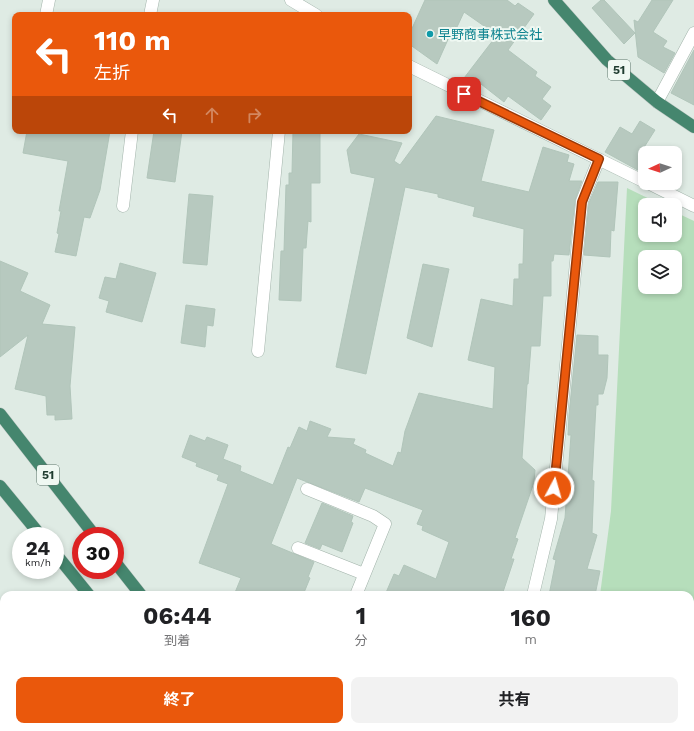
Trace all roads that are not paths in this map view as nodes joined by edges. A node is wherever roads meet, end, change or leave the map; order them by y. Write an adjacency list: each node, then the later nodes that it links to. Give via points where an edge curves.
1 (49, 0): 5 (street)
2 (153, 0): 6 (street)
3 (291, 0): 7 (street)
4 (554, 0): 10 (highway, 51, via 607,60)
5 (47, 12)
6 (151, 12)
7 (308, 12)
8 (694, 34): 10 (street)
9 (412, 67): 14 (street)
10 (657, 102): 11 (highway, 51)
11 (694, 127)
12 (132, 134): 17 (street)
13 (279, 134): 19 (street)
14 (599, 159): 15 (street); 32 (street, via 582,202 551,519)
15 (638, 178)
16 (662, 190): 18 (street)
17 (123, 206)
18 (694, 206)
19 (258, 351)
20 (0, 414): 24 (highway, 51)
21 (0, 486): 23 (highway)
22 (307, 489): 28 (street, via 373,516 385,524)
23 (34, 527)
24 (88, 527)
25 (298, 548): 28 (street)
26 (64, 564): 29 (highway)
27 (124, 573): 30 (highway)
28 (364, 574): 31 (street)
29 (86, 591)
30 (138, 591)
31 (358, 591)
32 (534, 591)

